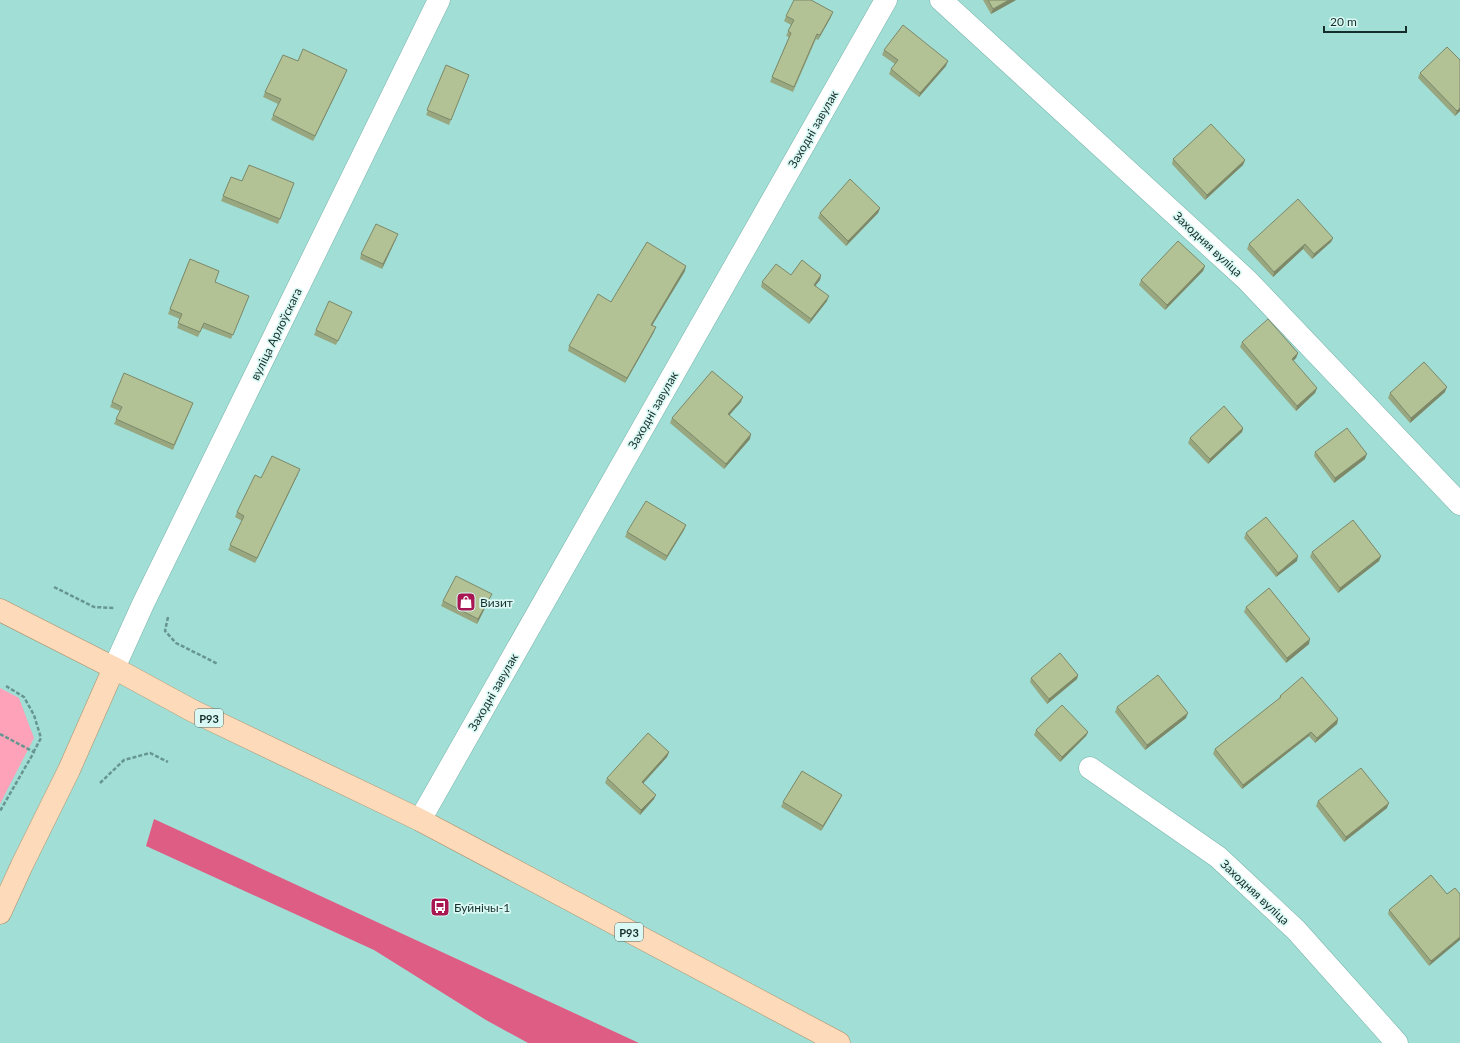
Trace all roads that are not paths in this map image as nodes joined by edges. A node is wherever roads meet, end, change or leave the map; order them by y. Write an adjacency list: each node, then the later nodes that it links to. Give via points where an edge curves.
1 (439, 0): 6 (street, вуліца Арлоўскага)
2 (886, 0): 8 (street, Заходні завулак)
3 (941, 0): 4 (street, Заходняя вуліца, via 1247,280)
4 (1460, 504)
5 (0, 610): 6 (main road, Р93)
6 (114, 668): 8 (main road, Р93, via 193,711); 9 (main road, via 69,770)
7 (1090, 768): 11 (street, Заходняя вуліца, via 1218,857 1296,930)
8 (420, 820): 10 (main road, Р93)
9 (0, 913)
10 (838, 1043)
11 (1397, 1043)

